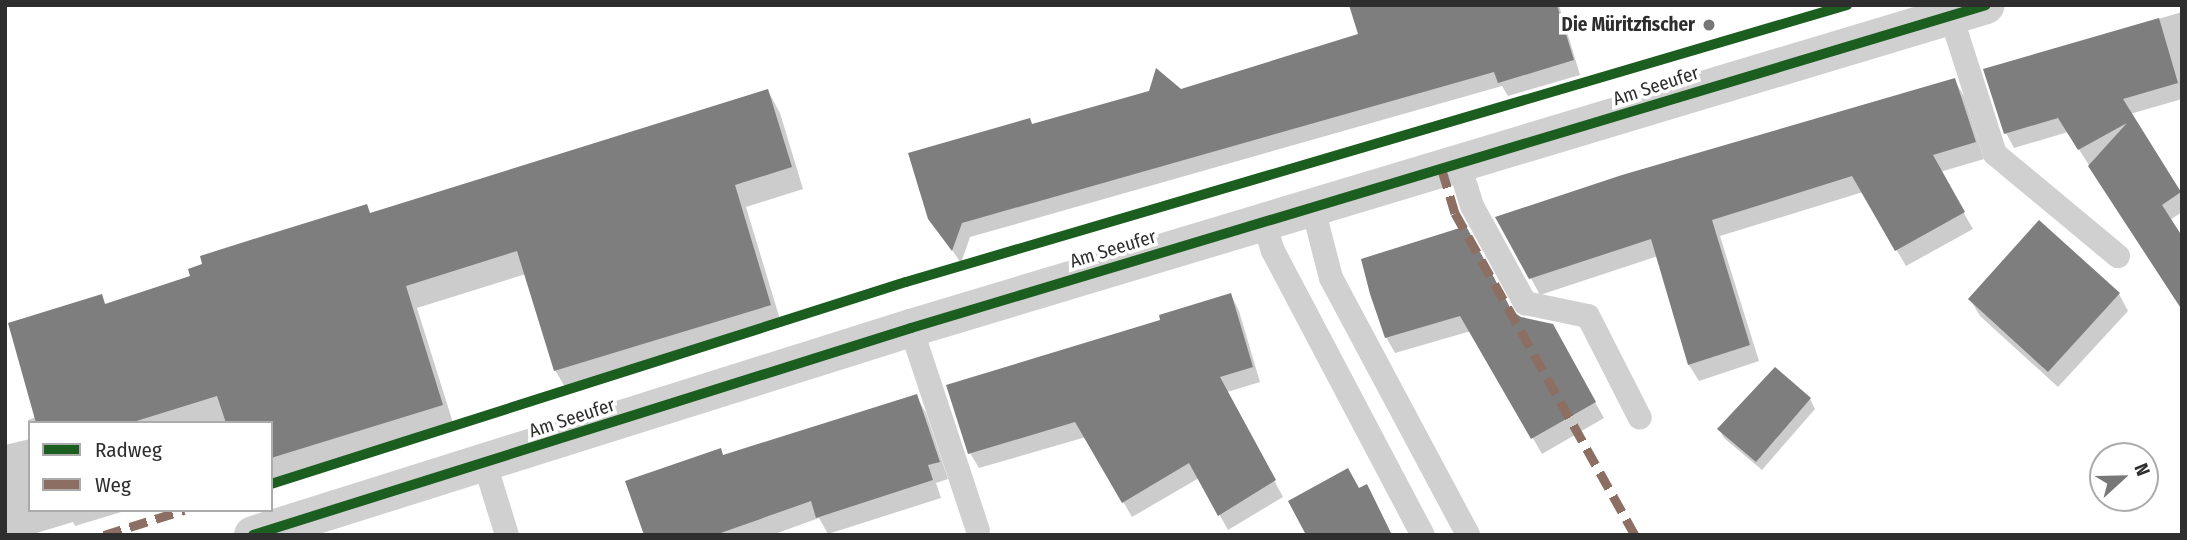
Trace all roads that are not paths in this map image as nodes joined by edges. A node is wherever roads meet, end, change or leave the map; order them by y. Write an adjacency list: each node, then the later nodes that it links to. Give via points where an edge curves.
1 (1968, 10): 2 (street, Am Seeufer); 5 (lane, via 1996,154)
2 (1460, 164): 3 (street, Am Seeufer); 7 (lane, via 1472,206 1525,303 1588,316)
3 (1313, 208): 4 (street, Am Seeufer); 13 (lane, via 1331,278)
4 (1264, 222): 6 (street, Am Seeufer); 12 (lane, via 1273,251)
5 (2118, 256)
6 (911, 328): 8 (street, Am Seeufer); 9 (lane)
7 (1640, 418)
8 (485, 464): 10 (street, Am Seeufer); 11 (lane)
9 (978, 530)
10 (253, 535)
11 (507, 535)
12 (1423, 535)
13 (1468, 535)

